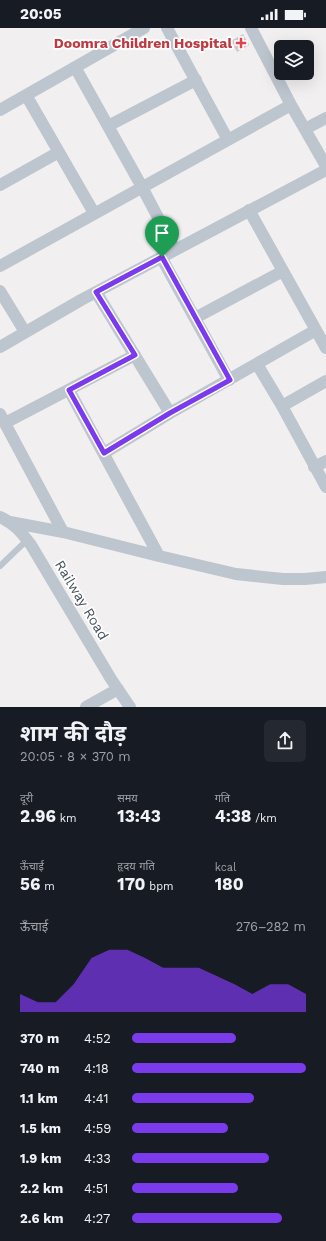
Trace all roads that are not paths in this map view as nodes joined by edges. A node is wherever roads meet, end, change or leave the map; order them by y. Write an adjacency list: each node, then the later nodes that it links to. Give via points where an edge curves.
1 (144, 28): 4 (street)
2 (166, 28): 5 (street)
3 (251, 28): 7 (street)
4 (74, 67): 6 (street); 10 (street)
5 (196, 80): 10 (street); 12 (street)
6 (26, 95): 8 (street); 14 (street)
7 (292, 105): 11 (street); 12 (street)
8 (0, 110)
9 (326, 118): 11 (street)
10 (108, 126): 18 (street)
11 (305, 130): 13 (street)
12 (228, 140): 18 (street)
13 (321, 144): 15 (street)
14 (59, 152): 17 (street); 20 (street)
15 (326, 166)
16 (326, 170): 19 (street)
17 (0, 185)
18 (142, 187): 20 (street); 21 (street)
19 (250, 210): 21 (street); 24 (street)
20 (94, 214): 23 (street)
21 (175, 250): 22 (street)
22 (162, 257): 26 (street); 27 (street)
23 (0, 266)
24 (283, 271): 27 (street); 28 (street)
25 (0, 290): 29 (street)
26 (96, 292): 29 (street); 32 (street)
27 (195, 318): 34 (street)
28 (316, 330): 31 (street); 33 (street)
29 (25, 332): 30 (street)
30 (0, 346)
31 (326, 348)
32 (135, 355): 36 (street); 38 (street)
33 (257, 364): 34 (street); 37 (street)
34 (230, 380): 38 (street)
35 (326, 380): 37 (street)
36 (69, 390): 39 (street); 40 (street)
37 (282, 406): 42 (street)
38 (170, 413): 40 (street)
39 (2, 419): 45 (street)
40 (104, 453): 47 (street)
41 (326, 461): 42 (street)
42 (314, 467): 43 (street)
43 (326, 487)
44 (5, 519): 45 (street); 46 (street, Railway Road, via 19,529)
45 (63, 532): 47 (street)
46 (27, 540): 48 (lane); 50 (street, Railway Road)
47 (159, 556): 49 (street, via 236,574 283,579)
48 (0, 566)
49 (326, 577)
50 (118, 689): 51 (street); 52 (street, Railway Road)
51 (86, 707)
52 (130, 707)

